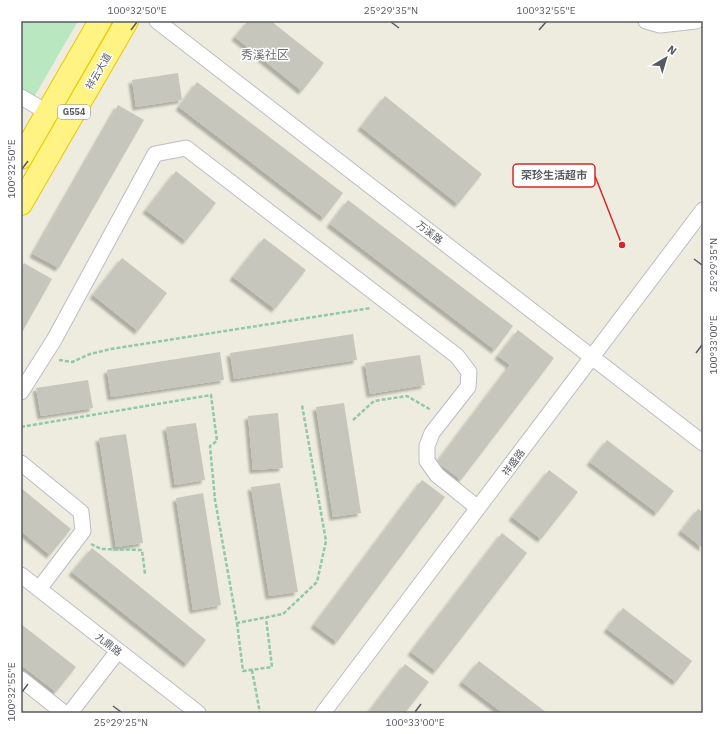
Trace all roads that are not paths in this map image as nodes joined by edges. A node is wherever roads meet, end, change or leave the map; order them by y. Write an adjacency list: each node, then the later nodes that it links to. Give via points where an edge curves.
1 (100, 21): 7 (highway, G554)
2 (127, 21): 9 (highway, 祥云大道 / G554)
3 (157, 21): 11 (street, 万溪路)
4 (646, 21): 5 (street, via 660,25)
5 (696, 21)
6 (21, 97): 7 (street)
7 (47, 112): 8 (highway, G554)
8 (21, 158)
9 (21, 204)
10 (703, 210): 11 (street, 祥盛路)
11 (592, 357): 13 (street, 万溪路); 15 (street, 祥盛路)
12 (21, 392): 15 (street, via 155,154 186,148 457,356 469,372 468,387 432,433 427,446 427,461 437,475)
13 (703, 443)
14 (21, 464): 17 (street, via 81,512 83,531)
15 (478, 508): 23 (street, 祥盛路)
16 (21, 575): 17 (street, 九鼎路)
17 (39, 589): 18 (street, 九鼎路)
18 (118, 651): 21 (street); 22 (street, 九鼎路)
19 (21, 679): 20 (street)
20 (64, 713)
21 (70, 713)
22 (198, 713)
23 (323, 713)

